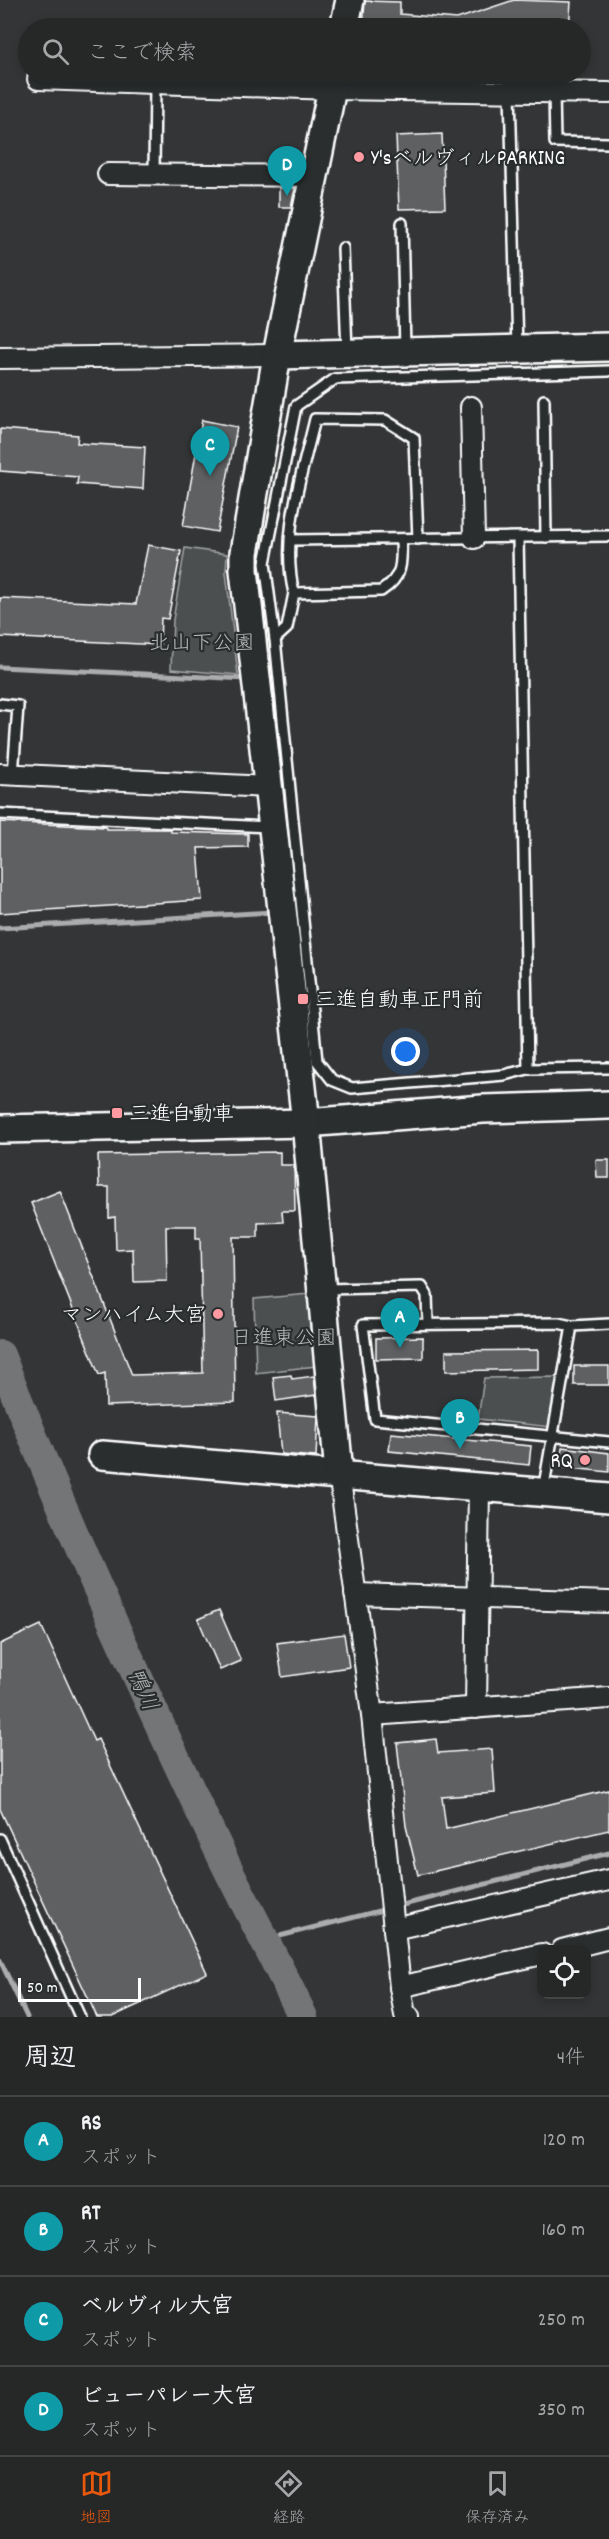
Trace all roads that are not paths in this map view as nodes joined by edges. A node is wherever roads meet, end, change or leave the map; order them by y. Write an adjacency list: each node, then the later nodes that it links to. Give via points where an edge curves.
1 (350, 0): 2 (street)
2 (346, 18)
3 (155, 84): 11 (lane)
4 (332, 84): 12 (street)
5 (381, 84): 6 (street)
6 (510, 92): 7 (street); 16 (lane)
7 (554, 92): 8 (street); 9 (lane, via 555,142)
8 (609, 93)
9 (609, 143)
10 (108, 174): 11 (street)
11 (154, 174): 12 (street)
12 (314, 177): 18 (street)
13 (402, 223): 17 (lane)
14 (343, 249): 19 (lane)
15 (609, 347): 16 (street)
16 (517, 350): 17 (street)
17 (405, 354): 19 (street)
18 (277, 355): 19 (street); 20 (street); 35 (street, via 243,562)
19 (348, 355)
20 (0, 358)
21 (609, 371): 32 (lane, via 335,379 296,406 265,563)
22 (544, 400): 25 (lane)
23 (471, 407): 26 (street)
24 (609, 536): 25 (lane)
25 (546, 537): 27 (lane)
26 (474, 538): 27 (lane); 29 (lane)
27 (518, 538): 39 (lane)
28 (401, 539): 29 (lane); 30 (lane); 31 (lane, via 399,577 381,591)
29 (418, 539): 30 (lane, via 414,438 385,420 315,419 292,518)
30 (291, 540): 31 (lane, via 290,576)
31 (294, 593): 32 (lane, via 287,628)
32 (275, 639): 39 (lane, via 317,1061 332,1080 352,1088 504,1076)
33 (0, 704): 34 (lane, via 18,706)
34 (6, 775): 35 (street)
35 (269, 788): 37 (street)
36 (0, 814): 37 (lane)
37 (273, 827): 41 (street)
38 (609, 1068): 39 (lane)
39 (528, 1069)
40 (609, 1105): 41 (street, via 483,1109)
41 (306, 1123): 42 (street); 43 (street)
42 (0, 1129)
43 (322, 1289): 44 (lane, via 422,1287 427,1295); 50 (street)
44 (428, 1324): 46 (lane); 47 (lane, via 363,1325 375,1419)
45 (609, 1324): 46 (lane)
46 (572, 1326): 47 (lane)
47 (552, 1437): 48 (lane); 52 (lane)
48 (609, 1442)
49 (102, 1455): 50 (street)
50 (339, 1473): 51 (street); 54 (street)
51 (479, 1486): 52 (street); 55 (street)
52 (543, 1492): 53 (street)
53 (609, 1498)
54 (355, 1594): 55 (street); 59 (street)
55 (479, 1598): 56 (street); 58 (street)
56 (609, 1602)
57 (609, 1698): 58 (street)
58 (476, 1708): 59 (street)
59 (372, 1715): 62 (street)
60 (0, 1839): 67 (lane)
61 (609, 1880): 62 (street)
62 (394, 1929): 66 (street)
63 (609, 1938): 64 (street)
64 (582, 1945)
65 (537, 1955): 66 (street)
66 (400, 1987): 68 (street, via 405,2015)
67 (80, 2017)
68 (409, 2017)

